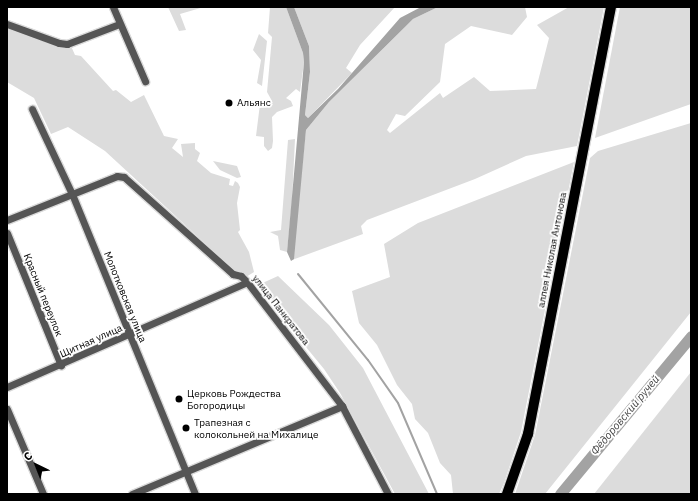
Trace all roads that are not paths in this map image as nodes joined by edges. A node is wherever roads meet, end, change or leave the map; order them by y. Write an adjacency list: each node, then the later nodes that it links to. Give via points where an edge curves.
1 (112, 7): 4 (street)
2 (611, 7): 21 (main road, аллея Николая Антонова, via 528,434)
3 (7, 24): 4 (street, via 67,44)
4 (119, 24): 5 (street)
5 (145, 81)
6 (32, 109): 7 (street, Молотковская улица)
7 (72, 194): 8 (street); 10 (street, улица Панкратова, via 117,176 124,177 233,274 241,276); 11 (street, Молотковская улица)
8 (7, 220)
9 (7, 233): 12 (street, Красный переулок)
10 (247, 282): 11 (street, Щитная улица); 14 (street, улица Панкратова)
11 (129, 335): 12 (street, Щитная улица); 16 (street, Молотковская улица)
12 (61, 365): 13 (street, Щитная улица)
13 (7, 387)
14 (342, 406): 16 (street); 20 (street, улица Панкратова)
15 (7, 409): 17 (street)
16 (185, 471): 18 (street); 19 (street, Молотковская улица)
17 (42, 494)
18 (132, 494)
19 (195, 494)
20 (388, 494)
21 (507, 494)

